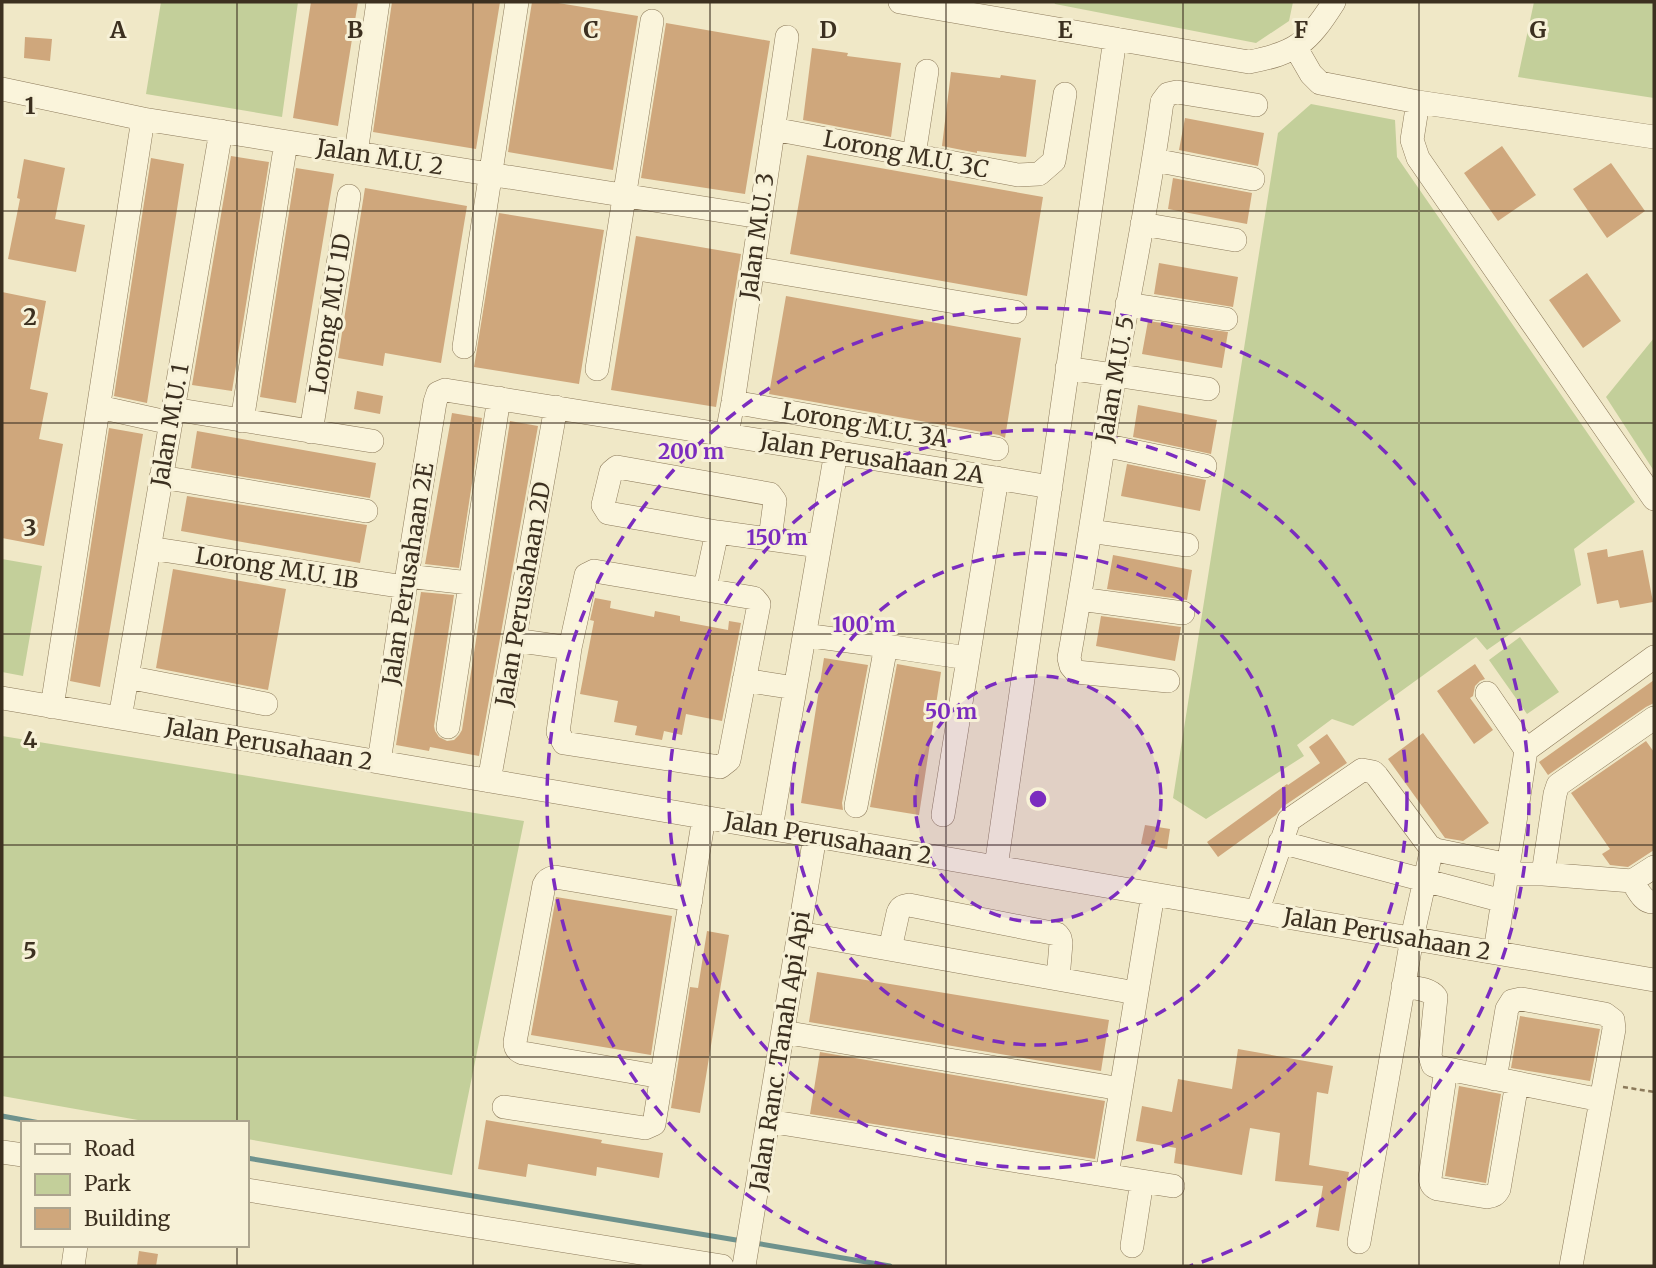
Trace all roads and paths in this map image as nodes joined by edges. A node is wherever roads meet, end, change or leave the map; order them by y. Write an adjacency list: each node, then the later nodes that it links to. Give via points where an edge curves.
1 (379, 2): 19 (street)
2 (517, 2): 22 (street)
3 (900, 2): 7 (street)
4 (1334, 2): 8 (street)
5 (652, 21): 24 (street)
6 (787, 37): 15 (street, Jalan M.U. 3)
7 (1115, 39): 8 (street, via 1249,62); 34 (street)
8 (1296, 48): 12 (street, via 1320,83)
9 (927, 71): 20 (street)
10 (2, 89): 14 (street, Jalan M.U. 2)
11 (1065, 94): 20 (street, Lorong M.U. 3C, via 1054,161 1038,174 1018,175)
12 (1418, 102): 17 (street); 55 (street, via 1412,140 1418,159)
13 (1256, 104): 21 (street, Jalan M.U. 5, via 1168,94 1162,102)
14 (143, 119): 16 (street, Jalan M.U. 2); 41 (street)
15 (773, 129): 20 (street, Lorong M.U. 3C); 26 (street, Jalan M.U. 3)
16 (221, 131): 18 (street, Jalan M.U. 2); 43 (street, Jalan M.U. 1)
17 (1654, 137)
18 (286, 142): 19 (street, Jalan M.U. 2); 44 (street)
19 (356, 153): 22 (street, Jalan M.U. 2)
20 (914, 155)
21 (1154, 160): 23 (street); 27 (street, Jalan M.U. 5)
22 (490, 174): 24 (street, Jalan M.U. 2); 33 (street)
23 (1253, 179)
24 (625, 195): 26 (street, Jalan M.U. 2); 35 (street)
25 (349, 196): 45 (street, Lorong M.U 1D)
26 (760, 217): 29 (street, Jalan M.U. 3)
27 (1142, 224): 28 (street); 30 (street, Jalan M.U. 5)
28 (1235, 240)
29 (753, 268): 31 (street); 40 (street, Jalan M.U. 3)
30 (1127, 304): 32 (street); 36 (street, Jalan M.U. 5)
31 (1015, 312)
32 (1226, 318)
33 (464, 347)
34 (1067, 368): 36 (street); 54 (street)
35 (597, 369)
36 (1115, 375): 37 (street); 48 (street, Jalan M.U. 5)
37 (1208, 389)
38 (445, 390): 39 (street, Jalan Perusahaan 2A); 63 (street, Jalan Perusahaan 2E, via 435,402)
39 (499, 398): 42 (street, Jalan Perusahaan 2A); 64 (street)
40 (733, 402): 46 (street, Jalan M.U. 3); 49 (street, Lorong M.U. 3A)
41 (99, 407): 43 (street); 81 (street)
42 (556, 407): 46 (street, Jalan Perusahaan 2A); 69 (street, Jalan Perusahaan 2D)
43 (172, 416): 44 (street); 52 (street, Jalan M.U. 1)
44 (243, 421): 45 (street)
45 (311, 432): 47 (street)
46 (727, 435): 50 (street, Jalan Perusahaan 2A)
47 (372, 442)
48 (1104, 444): 51 (street); 57 (street, Jalan M.U. 5)
49 (997, 449)
50 (836, 452): 53 (street, Jalan Perusahaan 2A); 61 (street)
51 (1205, 466)
52 (162, 477): 56 (street); 62 (street, Jalan M.U. 1)
53 (998, 478): 54 (street, Jalan Perusahaan 2A); 73 (street)
54 (1051, 487): 96 (street)
55 (1654, 499)
56 (366, 511)
57 (1090, 531): 60 (street); 66 (street, Jalan M.U. 5)
58 (717, 532): 59 (street); 59 (street, via 608,513 603,505 611,472 617,467 769,494 775,500); 65 (street)
59 (770, 539): 61 (street)
60 (1187, 545)
61 (819, 546): 68 (street)
62 (149, 548): 63 (street, Lorong M.U. 1B); 74 (street, Jalan M.U. 1)
63 (406, 582): 64 (street, Lorong M.U. 1B); 86 (street, Jalan Perusahaan 2E)
64 (469, 583): 84 (street)
65 (705, 589): 71 (street, via 590,572); 75 (street, via 754,598 759,604)
66 (1080, 599): 67 (street); 76 (street, Jalan M.U. 5, via 1069,658 1076,672)
67 (1183, 613)
68 (804, 635): 70 (street); 77 (street)
69 (514, 640): 71 (street); 87 (street, Jalan Perusahaan 2D)
70 (886, 646): 73 (street); 88 (street)
71 (570, 648): 75 (street, via 558,732 564,743 720,767 729,760)
72 (1654, 657): 85 (street)
73 (968, 658): 89 (street)
74 (127, 677): 80 (street); 82 (street, Jalan M.U. 1)
75 (744, 680): 77 (street)
76 (1168, 681)
77 (795, 688): 91 (street)
78 (1488, 693): 85 (street)
79 (2, 698): 81 (street, Jalan Perusahaan 2)
80 (265, 704)
81 (52, 707): 82 (street, Jalan Perusahaan 2)
82 (120, 718): 86 (street, Jalan Perusahaan 2)
83 (1654, 718): 98 (street, via 1558,785)
84 (448, 727)
85 (1526, 750): 97 (street)
86 (379, 762): 87 (street, Jalan Perusahaan 2)
87 (489, 781): 90 (street, Jalan Perusahaan 2)
88 (856, 806)
89 (943, 815)
90 (704, 817): 91 (street, Jalan Perusahaan 2); 102 (street)
91 (771, 828): 92 (street, Jalan Perusahaan 2)
92 (815, 836): 96 (street, Jalan Perusahaan 2); 106 (street, Jalan Ranc. Tanah Api Api)
93 (1280, 842): 94 (street, via 1289,820 1357,772 1368,770); 99 (street); 105 (street)
94 (1432, 848): 97 (street); 99 (street)
95 (1654, 866): 100 (street)
96 (996, 867): 101 (street, Jalan Perusahaan 2)
97 (1508, 869): 98 (street); 103 (street)
98 (1543, 874): 100 (street)
99 (1425, 880): 103 (street); 107 (street)
100 (1632, 881): 104 (street, via 1647,902)
101 (1153, 894): 105 (street, Jalan Perusahaan 2); 113 (street)
102 (691, 900): 116 (street); 116 (street, via 555,877 546,881 515,1042 523,1053)
103 (1503, 901): 109 (street)
104 (1654, 902)
105 (1258, 912): 107 (street, Jalan Perusahaan 2)
106 (799, 933): 108 (street); 114 (street, Jalan Ranc. Tanah Api Api)
107 (1412, 938): 109 (street, Jalan Perusahaan 2); 112 (street)
108 (890, 949): 110 (street); 110 (street, via 900,908 909,905 1057,934 1061,943)
109 (1495, 952): 111 (street, Jalan Perusahaan 2)
110 (1058, 979): 113 (street)
111 (1654, 980)
112 (1403, 986): 115 (street, via 1436,997 1430,1061); 129 (street)
113 (1136, 993): 118 (street)
114 (783, 1032): 118 (street); 122 (street, Jalan Ranc. Tanah Api Api)
115 (1446, 1069): 117 (street); 117 (street, via 1430,1178 1438,1189 1487,1197 1497,1194)
116 (662, 1077): 121 (street, via 654,1124 645,1128)
117 (1506, 1081): 119 (street); 119 (street, via 1507,1009 1512,1001 1521,999 1605,1014 1613,1020)
118 (1121, 1089): 125 (street)
119 (1602, 1092): 120 (path); 135 (street)
120 (1654, 1092)
121 (504, 1107)
122 (768, 1121): 125 (street); 132 (street, Jalan Ranc. Tanah Api Api)
123 (2, 1152): 124 (street)
124 (21, 1155)
125 (1107, 1174): 126 (street)
126 (1142, 1181): 127 (street); 130 (street)
127 (1172, 1186)
128 (248, 1190): 134 (street)
129 (1359, 1241)
130 (1132, 1246)
131 (76, 1247): 133 (street)
132 (745, 1260)
133 (73, 1266)
134 (722, 1266)
135 (1571, 1266)

